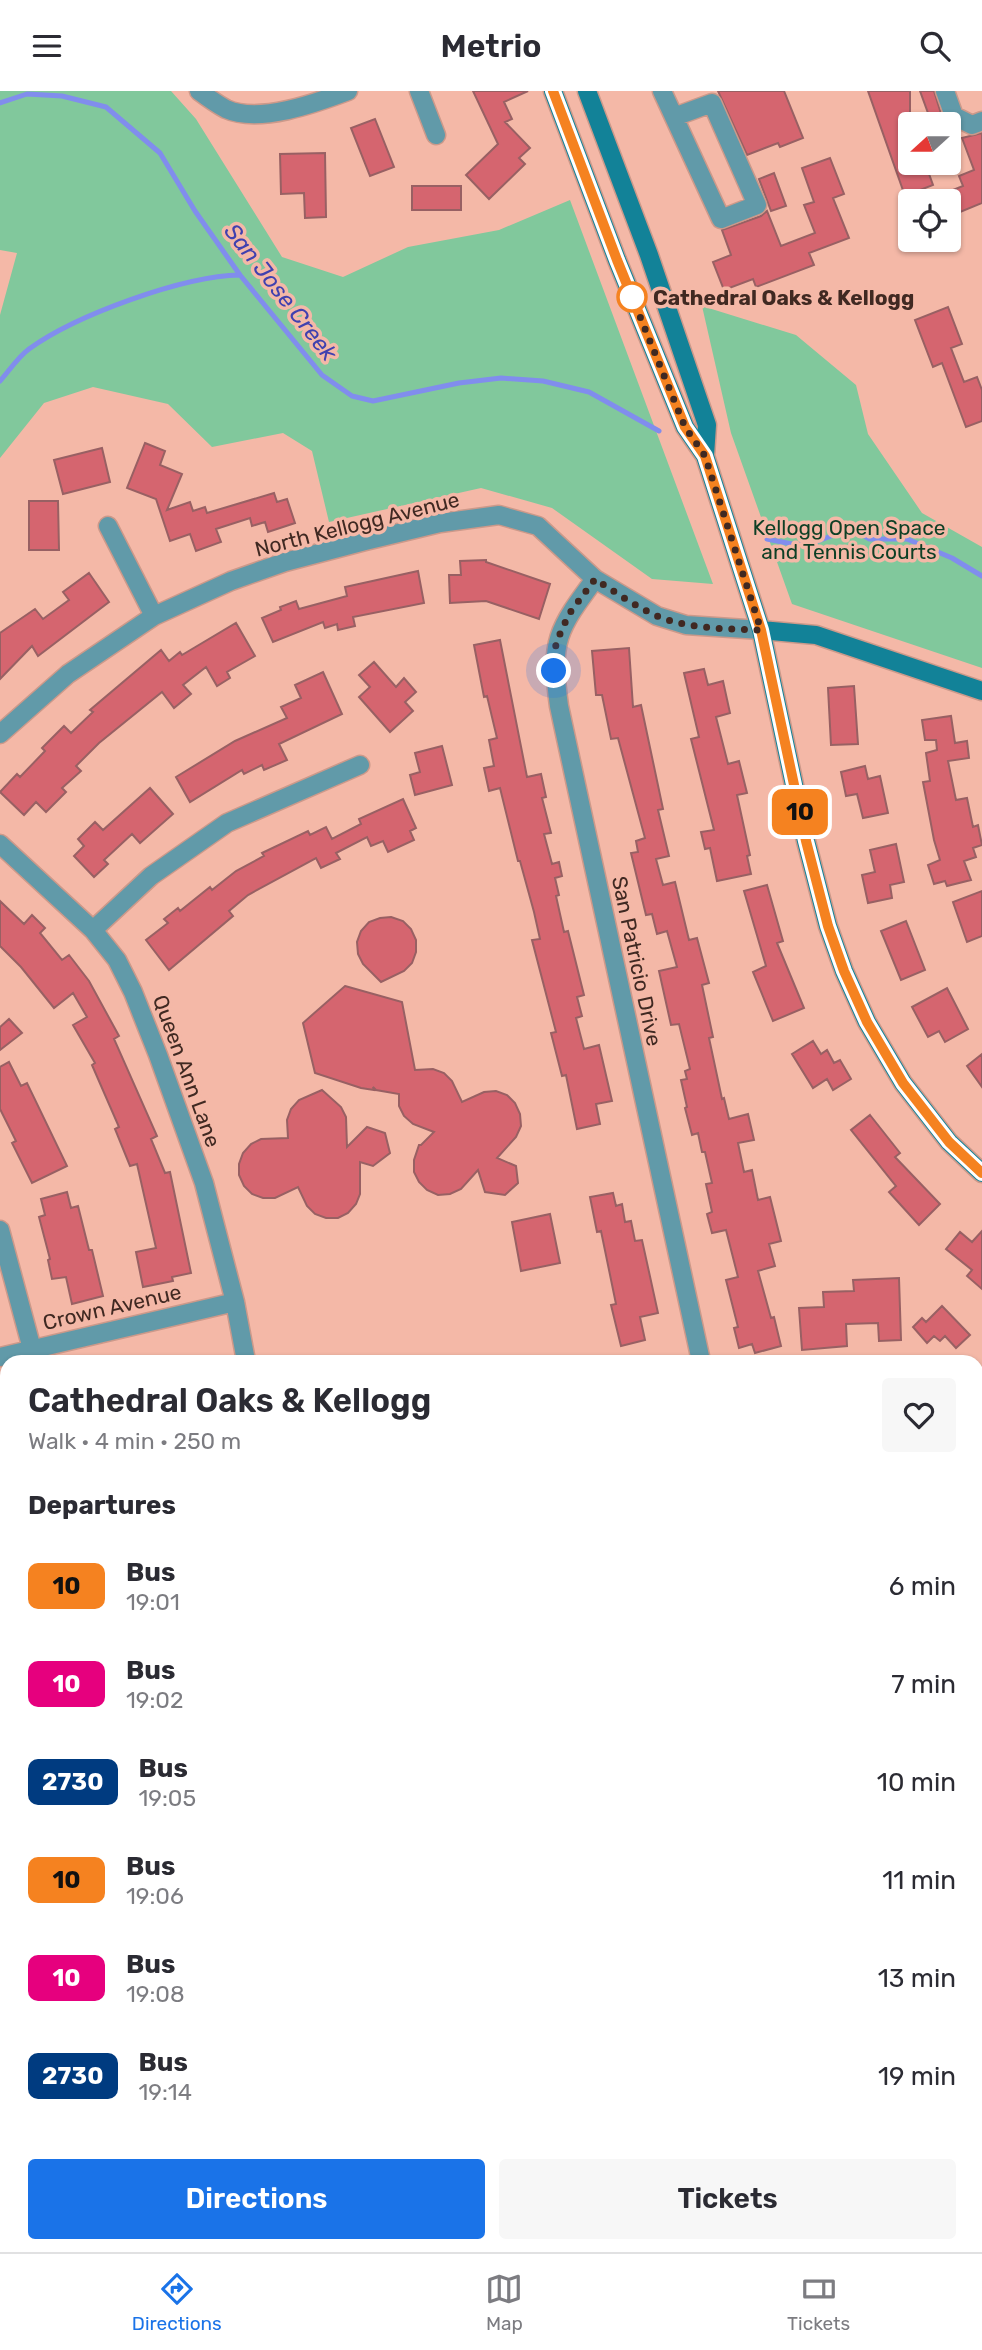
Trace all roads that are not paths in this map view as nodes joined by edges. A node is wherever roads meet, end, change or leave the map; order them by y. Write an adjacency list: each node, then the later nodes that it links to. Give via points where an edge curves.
1 (199, 91): 2 (street, via 228,110 253,114 318,102)
2 (348, 91)
3 (419, 91): 10 (street)
4 (553, 91): 11 (main road, via 685,427)
5 (587, 91): 11 (main road, via 707,425)
6 (662, 91): 8 (street)
7 (945, 91): 9 (street, via 954,116 972,125)
8 (674, 117): 8 (street, via 712,103 757,205 721,219)
9 (982, 121)
10 (436, 135)
11 (705, 456): 15 (main road)
12 (108, 526): 14 (street)
13 (595, 579): 14 (street, North Kellogg Avenue, via 538,526 499,515 440,523 285,562); 15 (street, North Kellogg Avenue, via 686,625); 27 (street, San Patricio Drive, via 569,614 556,643 554,671)
14 (154, 616): 17 (street, North Kellogg Avenue, via 68,674)
15 (761, 630): 16 (main road, North Kellogg Avenue, via 816,635); 21 (main road, via 806,841 844,971 903,1083 949,1142)
16 (982, 691)
17 (0, 734)
18 (360, 765): 20 (street, via 227,823 151,876)
19 (0, 844): 20 (street, Queen Ann Lane)
20 (93, 930): 23 (street, Queen Ann Lane, via 117,960 156,1048 204,1183)
21 (982, 1173)
22 (0, 1230): 24 (street)
23 (234, 1302): 24 (street, Crown Avenue); 26 (street, Queen Ann Lane)
24 (32, 1349): 25 (street, Crown Avenue)
25 (8, 1355)
26 (245, 1355)
27 (700, 1355)

